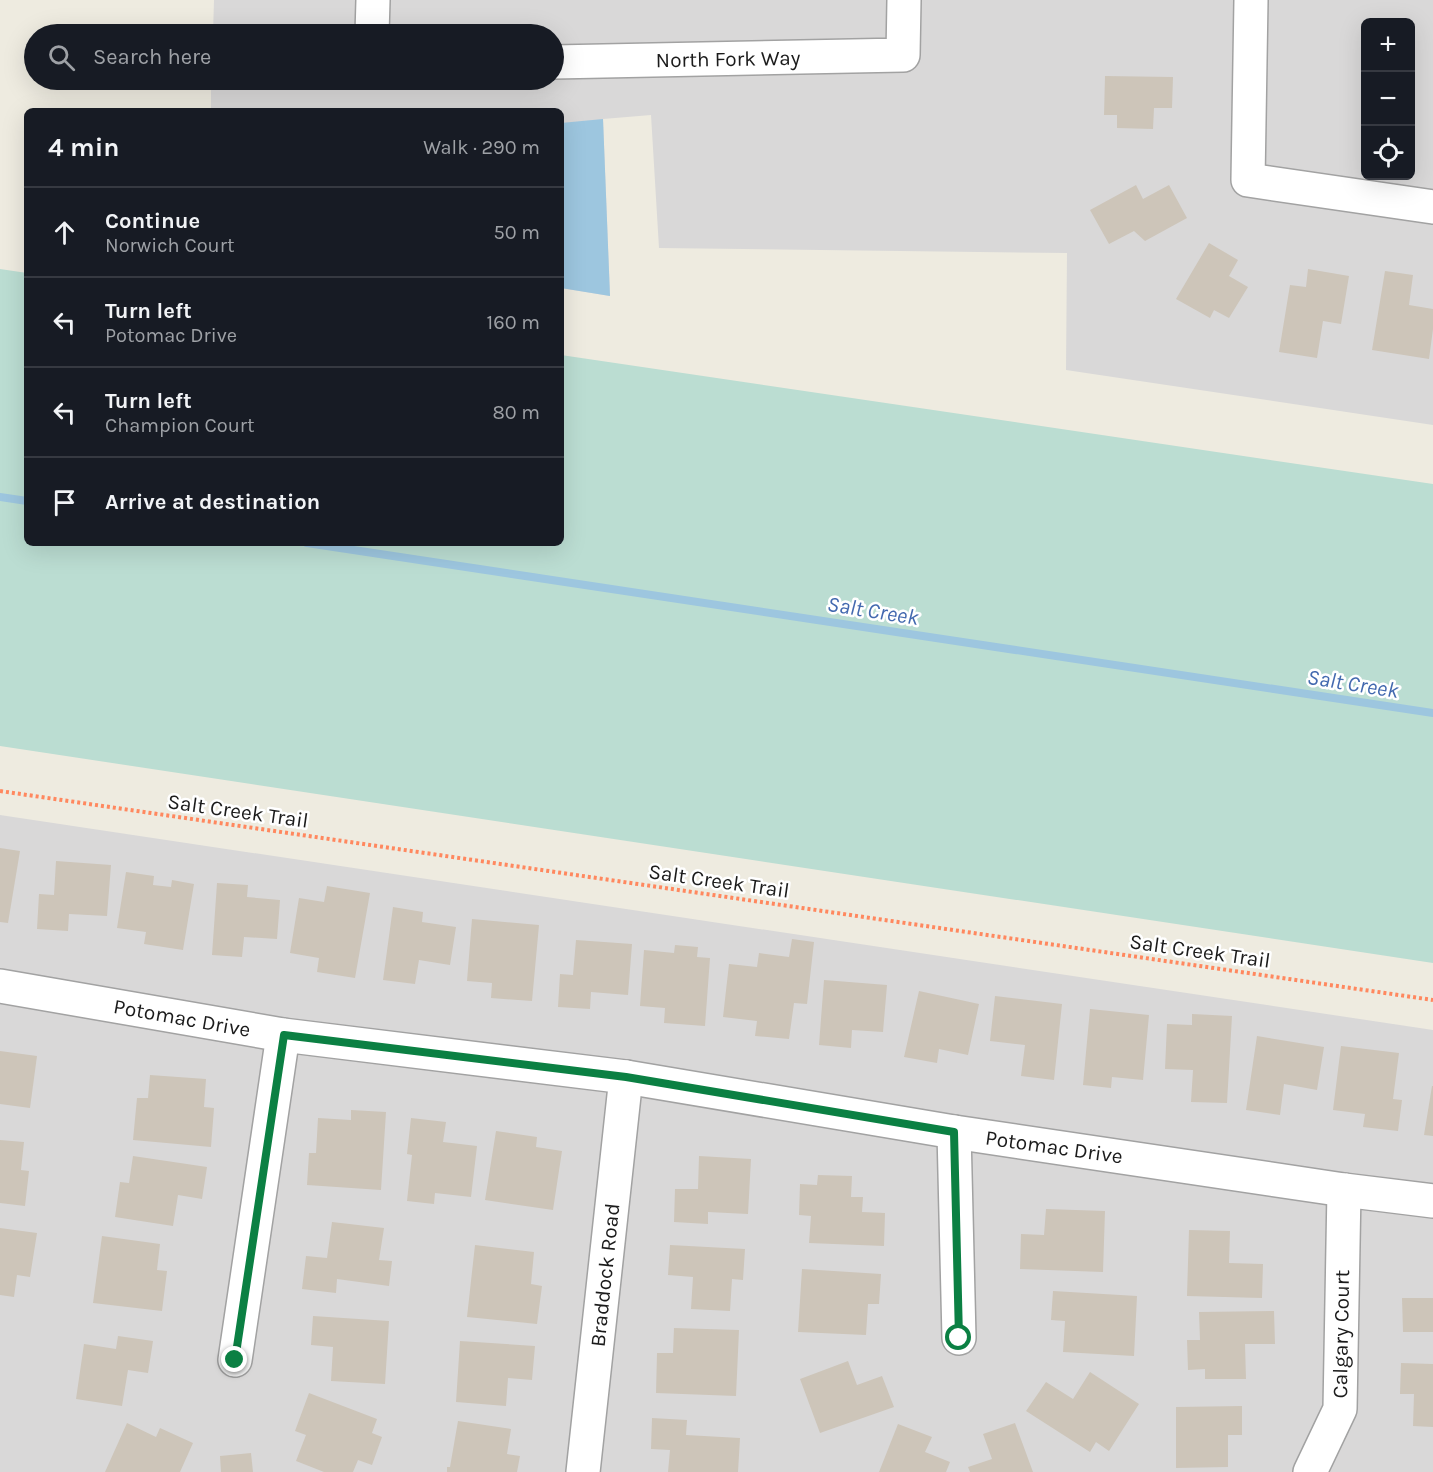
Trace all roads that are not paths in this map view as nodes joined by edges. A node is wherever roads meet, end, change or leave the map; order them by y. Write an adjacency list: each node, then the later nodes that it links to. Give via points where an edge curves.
1 (373, 0): 4 (street)
2 (904, 0): 5 (street, North Fork Way, via 903,55)
3 (1251, 0): 6 (street, via 1248,180)
4 (372, 24)
5 (564, 62)
6 (1433, 207)
7 (0, 986): 8 (street, Potomac Drive)
8 (284, 1035): 9 (street, Potomac Drive); 14 (street)
9 (626, 1077): 10 (street, Potomac Drive); 15 (street, Braddock Road)
10 (954, 1132): 11 (street, Potomac Drive); 13 (street)
11 (1344, 1190): 12 (street, Potomac Drive); 16 (street, Calgary Court, via 1340,1409)
12 (1433, 1201)
13 (959, 1338)
14 (235, 1360)
15 (583, 1472)
16 (1310, 1472)

